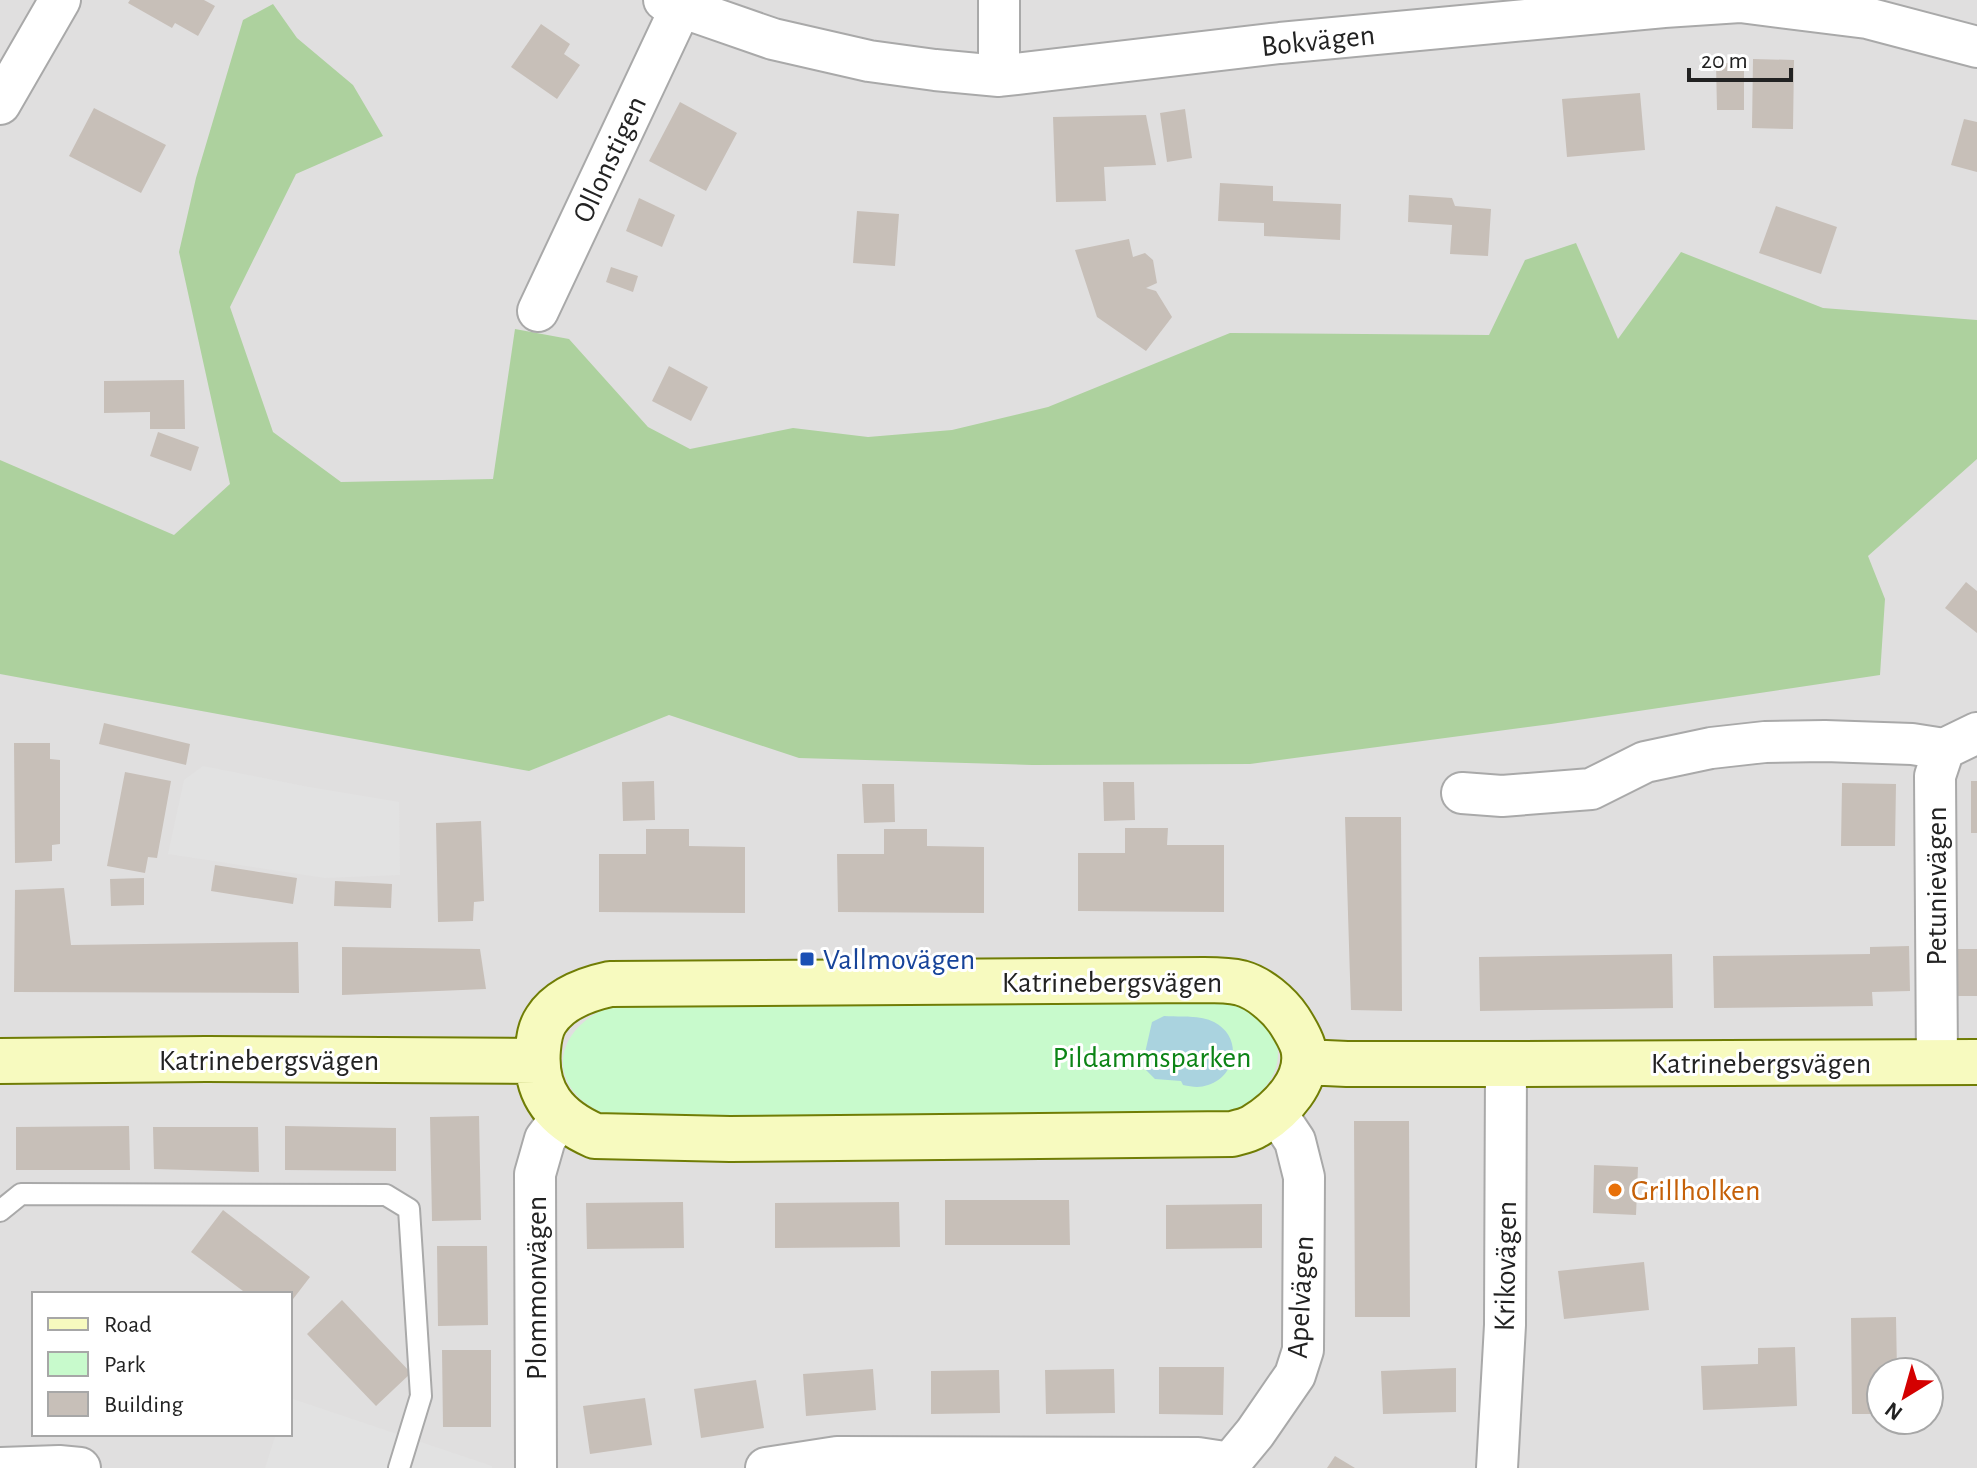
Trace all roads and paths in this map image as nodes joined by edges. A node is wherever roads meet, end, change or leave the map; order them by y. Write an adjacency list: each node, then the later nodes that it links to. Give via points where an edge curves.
1 (60, 0): 6 (street)
2 (999, 0): 5 (street)
3 (672, 4): 5 (street, Bokvägen, via 773,39 869,61); 7 (street, Ollonstigen)
4 (1977, 47): 5 (street, Bokvägen, via 1867,18 1740,2 1310,40)
5 (999, 76)
6 (0, 104)
7 (538, 311)
8 (1961, 741): 9 (street, via 1711,748 1645,762 1591,789 1502,796); 13 (street, Petunievägen, via 1935,776)
9 (1462, 793)
10 (0, 1061): 11 (street, Katrinebergsvägen)
11 (537, 1061): 12 (street, Katrinebergsvägen, via 547,1017 573,996 610,984 1204,980 1243,984 1271,1000 1297,1032); 16 (street, Katrinebergsvägen, via 539,1084)
12 (1304, 1062): 14 (street, Katrinebergsvägen); 15 (street, Katrinebergsvägen, via 1296,1088)
13 (1957, 1062): 14 (street, Katrinebergsvägen)
14 (1506, 1064): 24 (street, Krikovägen, via 1505,1325)
15 (1275, 1111): 16 (street, Katrinebergsvägen, via 1253,1128 1232,1134 745,1139 595,1136); 18 (street, Apelvägen, via 1295,1141 1304,1177 1303,1350 1295,1375)
16 (563, 1115): 22 (street, Plommonvägen, via 545,1139 535,1174)
17 (0, 1211): 21 (lane, via 21,1194 386,1195 409,1209 421,1396)
18 (1228, 1465): 23 (street, via 1198,1458 837,1457)
19 (1, 1468): 20 (street)
20 (80, 1468)
21 (399, 1468)
22 (536, 1468)
23 (766, 1468)
24 (1497, 1468)

